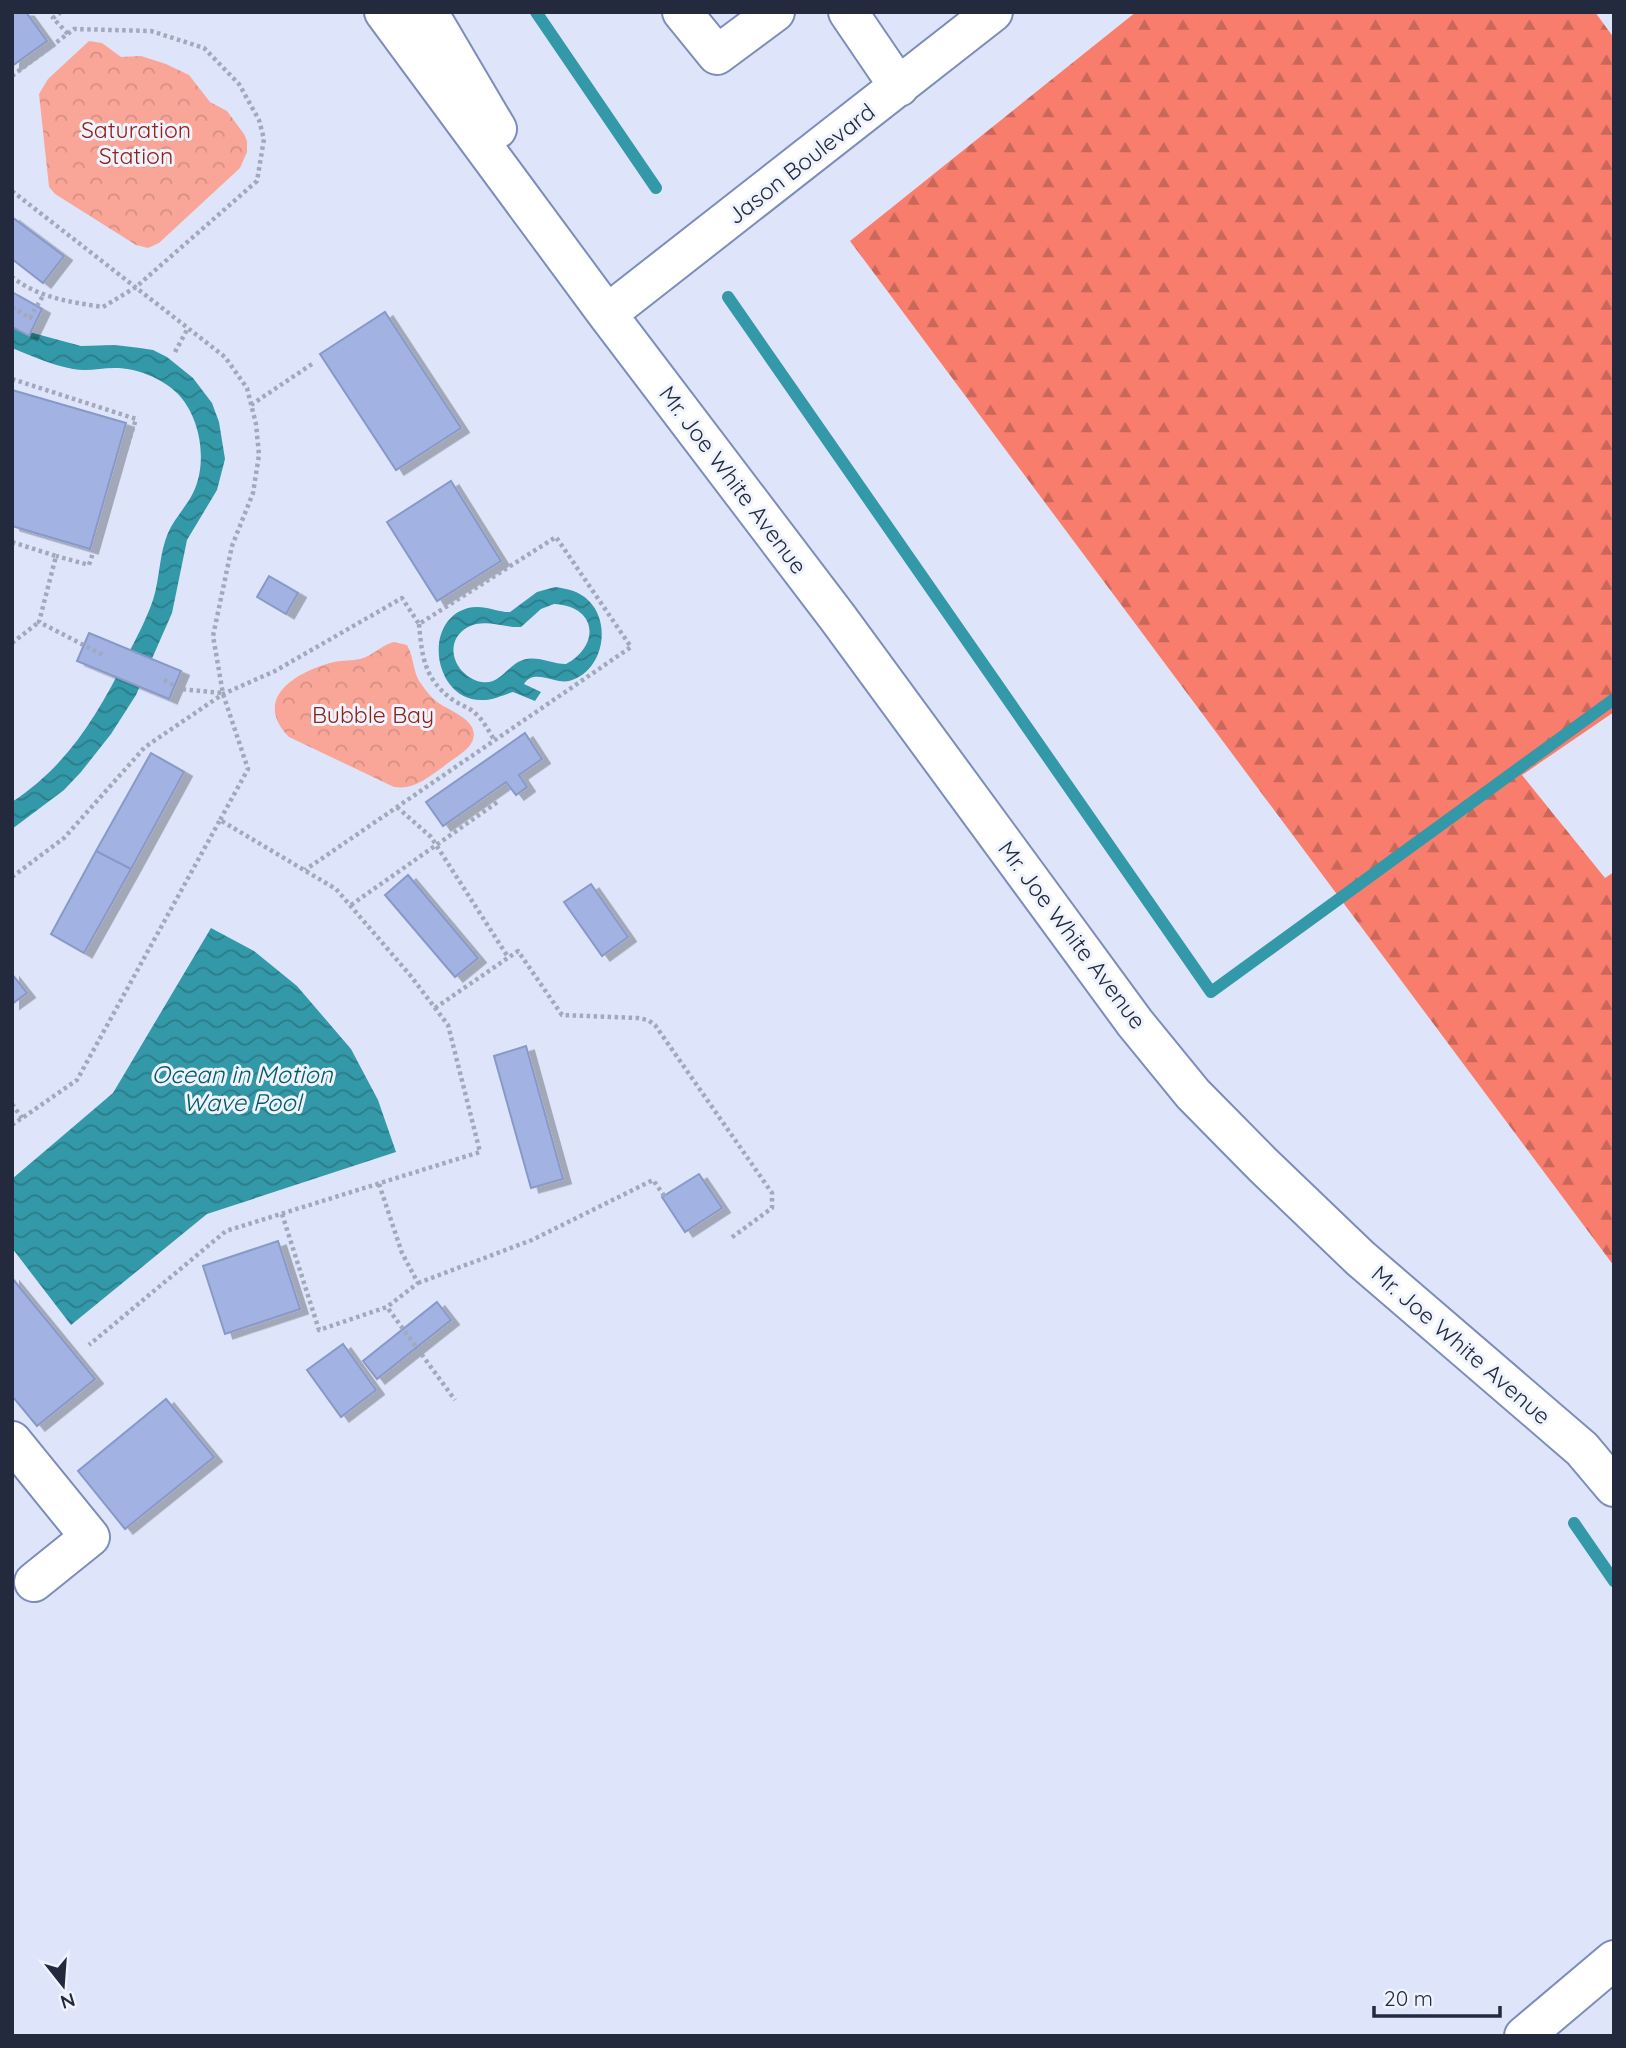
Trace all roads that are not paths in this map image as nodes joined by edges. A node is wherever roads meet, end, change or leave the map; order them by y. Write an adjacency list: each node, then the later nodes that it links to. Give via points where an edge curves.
1 (384, 12): 8 (street, Mr. Joe White Avenue)
2 (428, 12): 8 (street, Mr. Joe White Avenue)
3 (682, 12): 4 (street, via 718,55)
4 (775, 12)
5 (848, 12): 7 (street)
6 (993, 12): 7 (street, Jason Boulevard)
7 (899, 87): 8 (street, Jason Boulevard)
8 (607, 314): 10 (street, Mr. Joe White Avenue, via 838,618 1135,1023 1194,1094 1360,1258 1582,1449)
9 (12, 1441): 11 (street, via 90,1537)
10 (1614, 1487)
11 (34, 1582)
12 (1614, 1960): 13 (street)
13 (1524, 2036)

